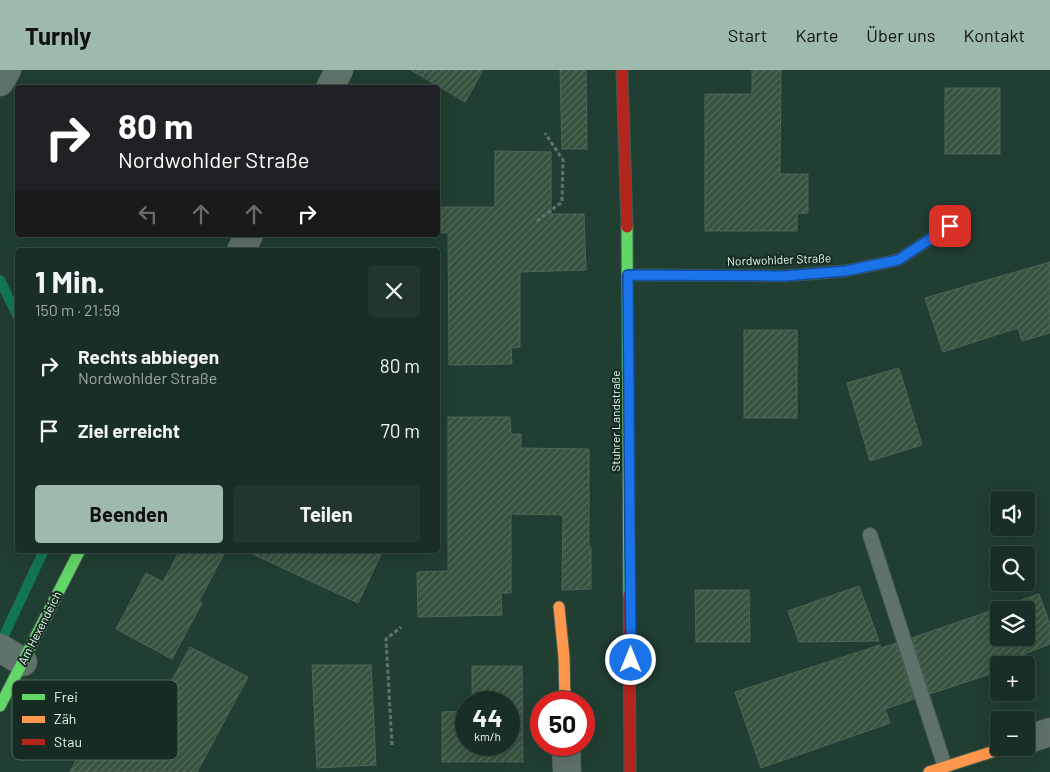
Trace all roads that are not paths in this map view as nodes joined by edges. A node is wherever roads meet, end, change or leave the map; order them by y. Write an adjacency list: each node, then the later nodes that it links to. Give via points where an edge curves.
1 (7, 70): 4 (street)
2 (340, 70): 5 (street)
3 (622, 70): 7 (main road, Stuhrer Landstraße)
4 (0, 82)
5 (332, 85)
6 (950, 226): 7 (main road, Nordwohlder Straße, via 898,260 845,271 784,276)
7 (628, 275): 23 (main road, Stuhrer Landstraße)
8 (870, 535): 21 (lane)
9 (78, 553): 12 (main road, Am Hexendeich)
10 (559, 607): 15 (main road)
11 (0, 648): 12 (street)
12 (23, 662): 13 (main road, Am Hexendeich)
13 (14, 680)
14 (12, 683): 16 (main road, Am Hexendeich)
15 (566, 691)
16 (0, 706)
17 (1050, 732): 18 (street)
18 (1035, 737)
19 (990, 753): 21 (main road)
20 (566, 756): 22 (street)
21 (945, 767): 24 (main road)
22 (567, 772)
23 (630, 772)
24 (929, 772)

